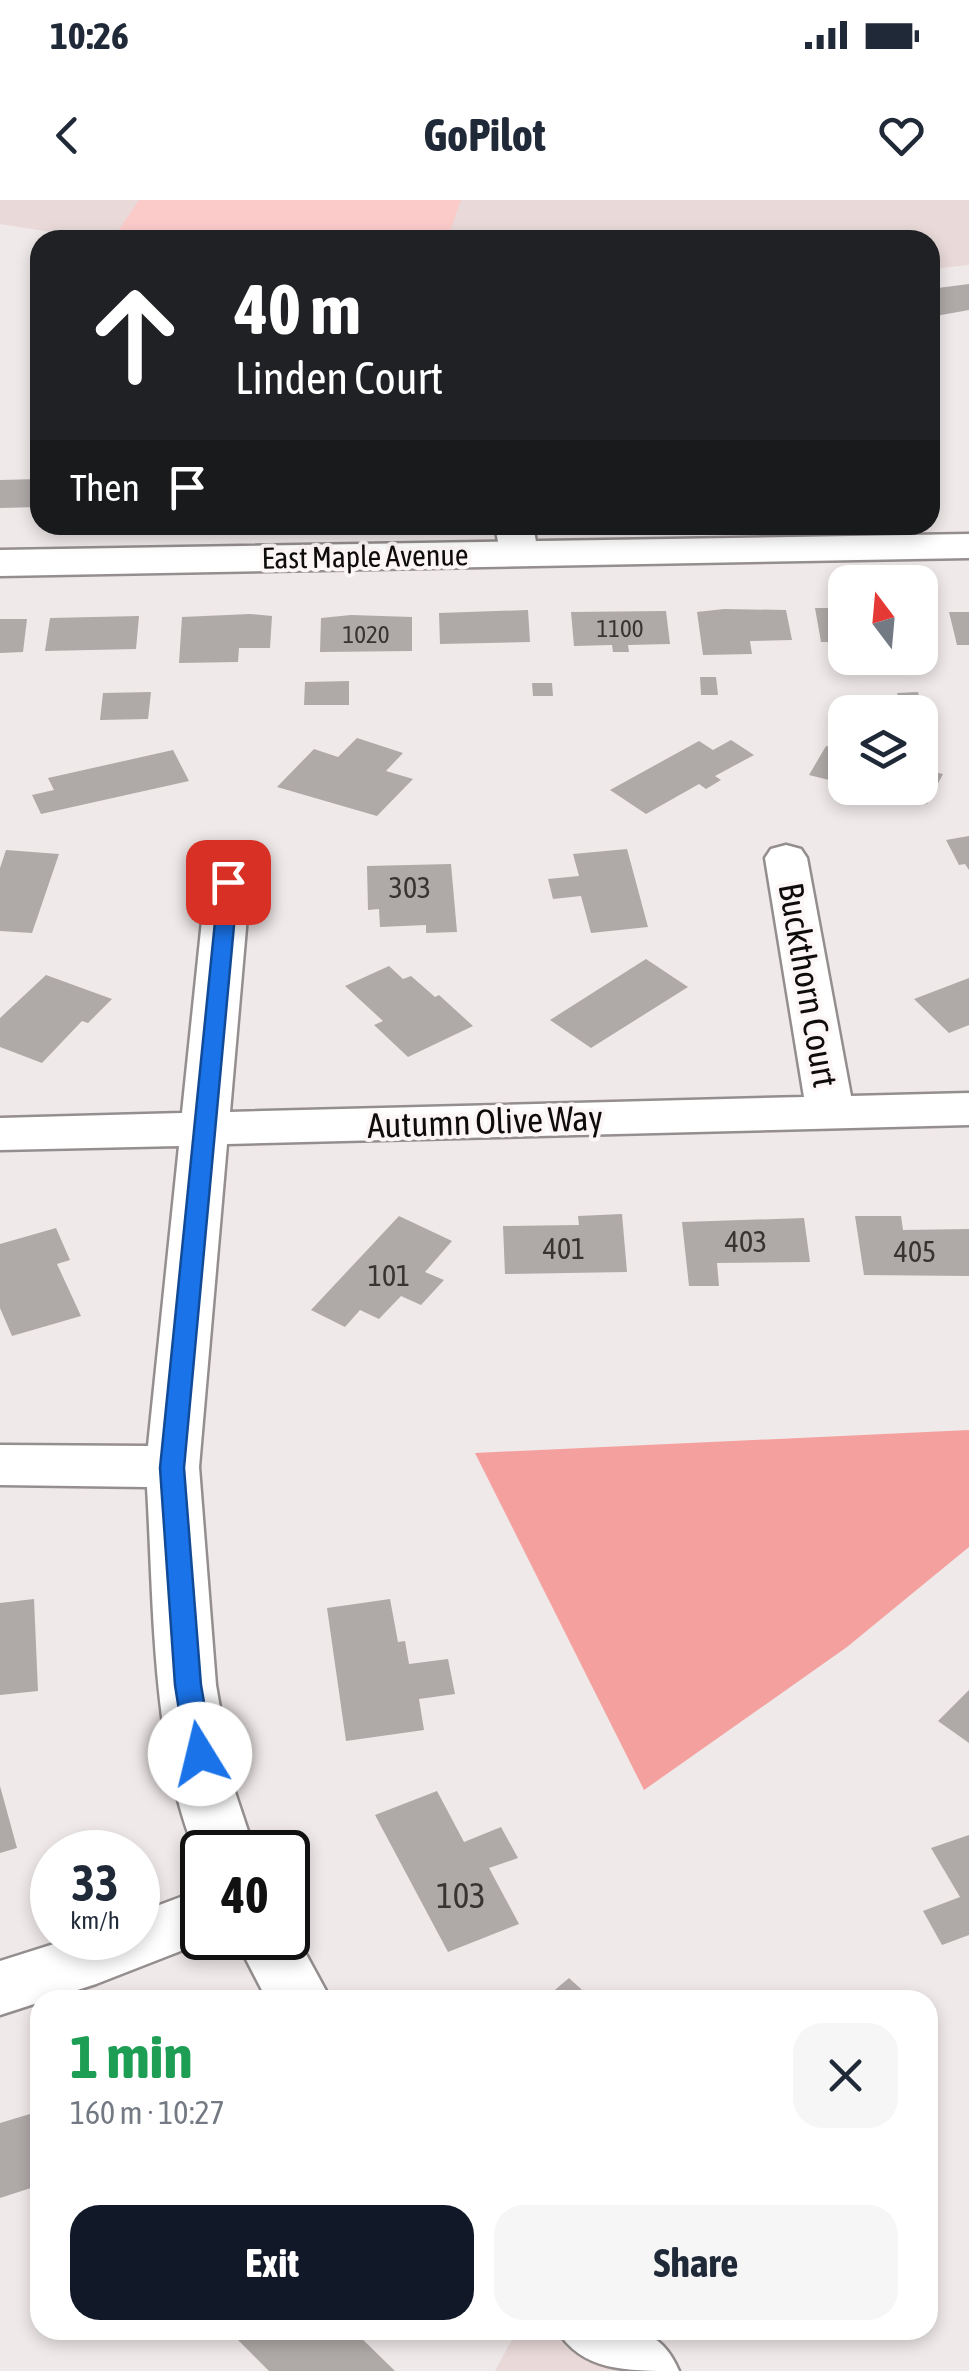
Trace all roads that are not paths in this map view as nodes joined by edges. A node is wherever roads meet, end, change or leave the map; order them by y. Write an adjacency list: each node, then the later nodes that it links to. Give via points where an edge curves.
1 (516, 539): 2 (main road, East Maple Avenue); 3 (main road, East Maple Avenue)
2 (969, 546)
3 (0, 563)
4 (786, 858): 7 (street, Buckthorn Court)
5 (228, 882): 8 (street)
6 (969, 1109): 7 (street, Autumn Olive Way)
7 (830, 1111): 8 (street, Autumn Olive Way)
8 (204, 1131): 9 (street, Autumn Olive Way); 11 (street)
9 (0, 1134)
10 (0, 1465): 11 (street)
11 (172, 1468): 12 (street, via 188,1685)
12 (217, 1830)
13 (180, 1924): 15 (street)
14 (277, 1960): 16 (street)
15 (0, 1988)
16 (294, 1990)

